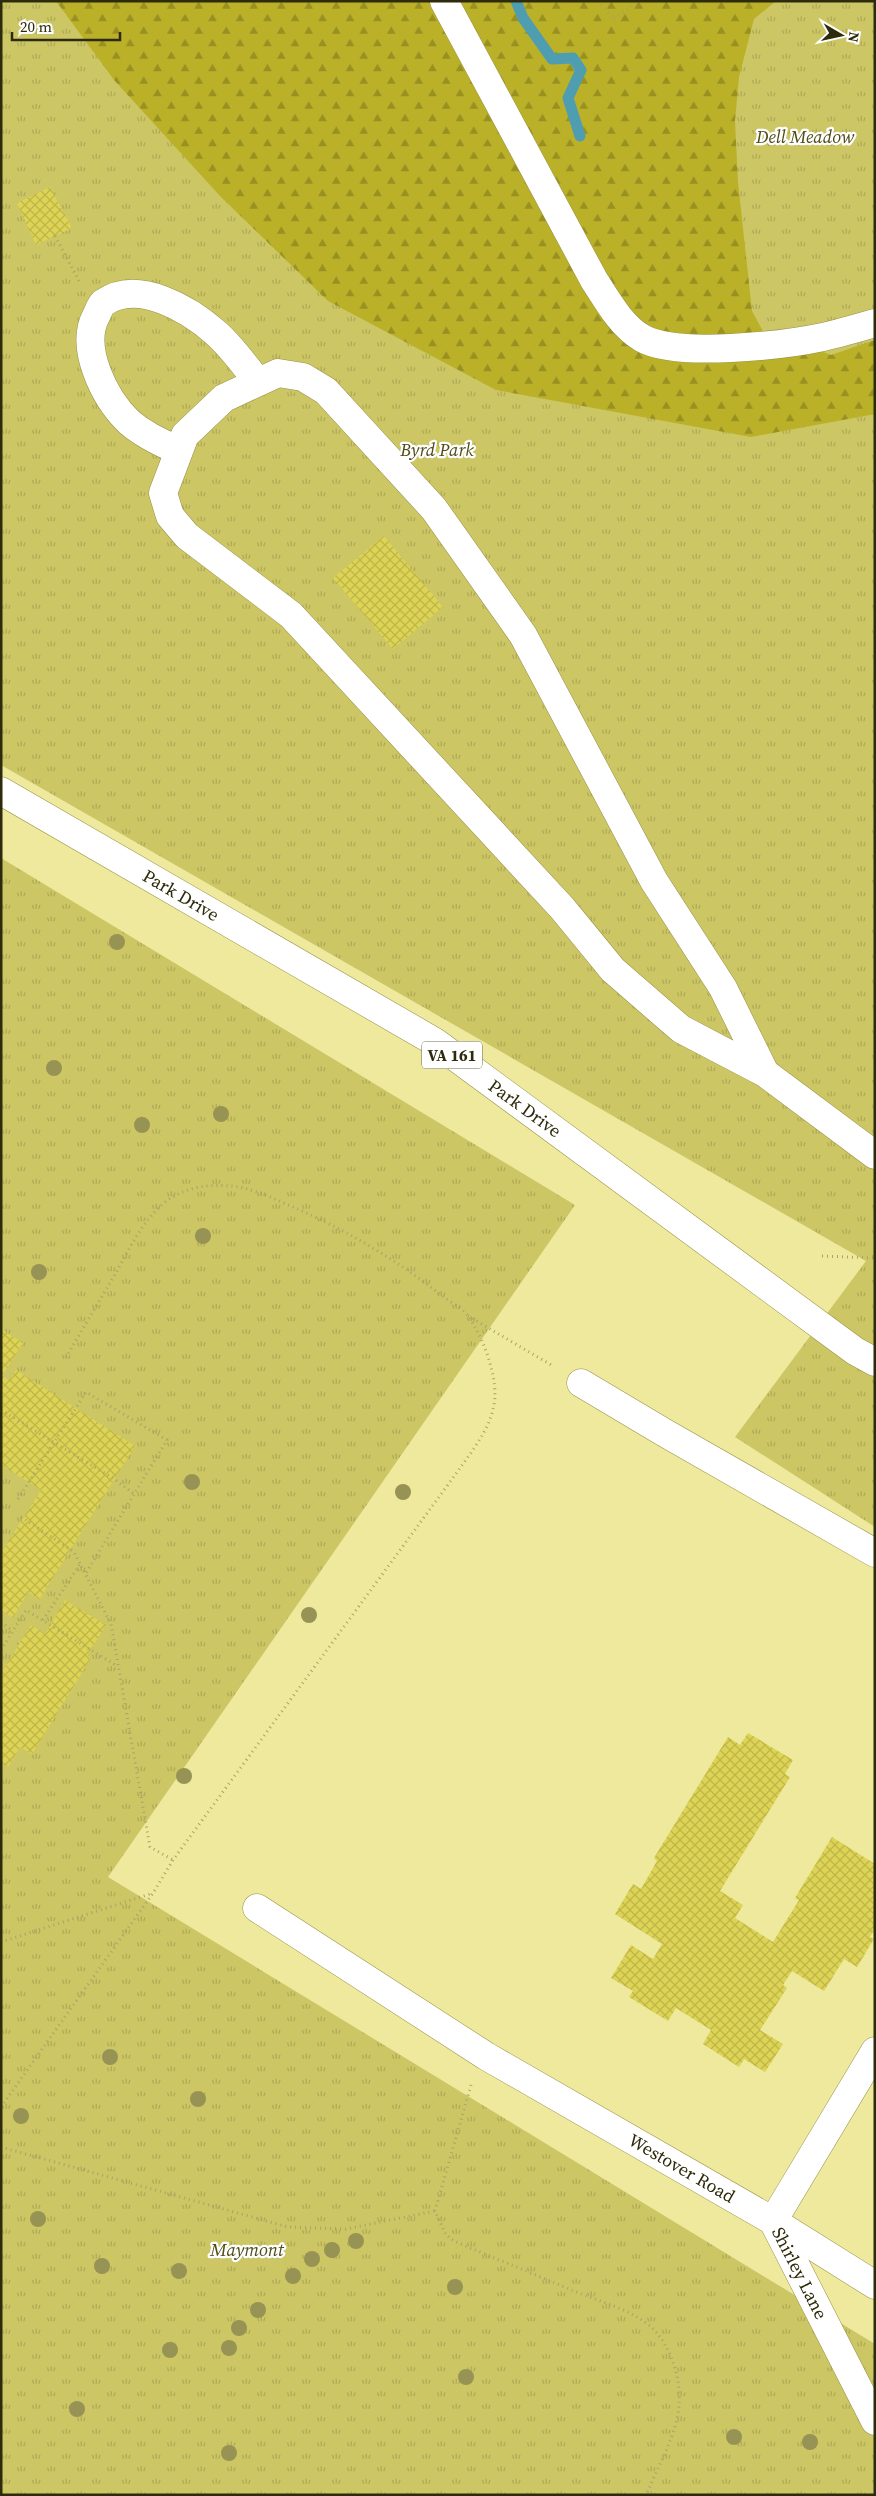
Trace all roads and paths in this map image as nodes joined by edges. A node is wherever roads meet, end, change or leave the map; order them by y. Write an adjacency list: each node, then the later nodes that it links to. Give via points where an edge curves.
1 (444, 1): 6 (main road, via 594,280 623,321 642,338 659,345 692,348 757,346 823,337)
2 (598, 1): 3 (path, via 614,19)
3 (639, 1)
4 (55, 236): 5 (path)
5 (97, 314): 7 (main road, via 102,304 124,294 147,295 169,303 191,314 217,334); 8 (main road, via 91,326 92,356 113,403 129,422 152,439)
6 (875, 323)
7 (258, 382): 8 (main road, via 224,398 184,435); 10 (main road, via 278,373 303,377 326,391 434,510 523,635 654,880 723,988)
8 (178, 450): 10 (main road, via 163,492 170,516 187,536 291,615 563,908 613,970 681,1029)
9 (1, 791): 16 (main road, Park Drive / VA 161, via 435,1042 855,1352)
10 (765, 1073): 11 (main road)
11 (875, 1155)
12 (822, 1256): 13 (path)
13 (875, 1258)
14 (468, 1316): 15 (path, via 410,1271 303,1211 242,1188 211,1185 195,1188 165,1202 144,1225); 17 (path); 31 (path, via 494,1376 495,1395 486,1430)
15 (65, 1359)
16 (875, 1362)
17 (582, 1383): 23 (main road)
18 (1, 1410): 19 (path)
19 (53, 1442): 20 (path); 20 (path, via 86,1392 167,1440); 21 (path)
20 (134, 1494): 25 (path)
21 (18, 1500)
22 (21, 1517): 24 (path, via 74,1552)
23 (875, 1553)
24 (80, 1564): 25 (path); 26 (path)
25 (85, 1574): 30 (path, via 112,1624)
26 (43, 1620): 28 (path, via 26,1610); 30 (path)
27 (1, 1622): 28 (path)
28 (13, 1631): 29 (path)
29 (1, 1650)
30 (118, 1667): 31 (path, via 150,1846)
31 (173, 1860): 32 (path)
32 (152, 1893): 34 (path); 37 (path)
33 (257, 1908): 36 (main road, Westover Road)
34 (1, 1942)
35 (875, 2051): 40 (main road, Shirley Lane)
36 (486, 2056): 39 (path, via 475,2072); 40 (main road, Westover Road)
37 (1, 2107)
38 (1, 2147): 39 (path, via 288,2227 346,2229)
39 (434, 2211): 43 (path, via 446,2235 454,2241 624,2312 657,2333 673,2363 679,2407 675,2425)
40 (773, 2221): 41 (main road, Westover Road); 42 (main road, Shirley Lane)
41 (875, 2285)
42 (875, 2421)
43 (646, 2495)

